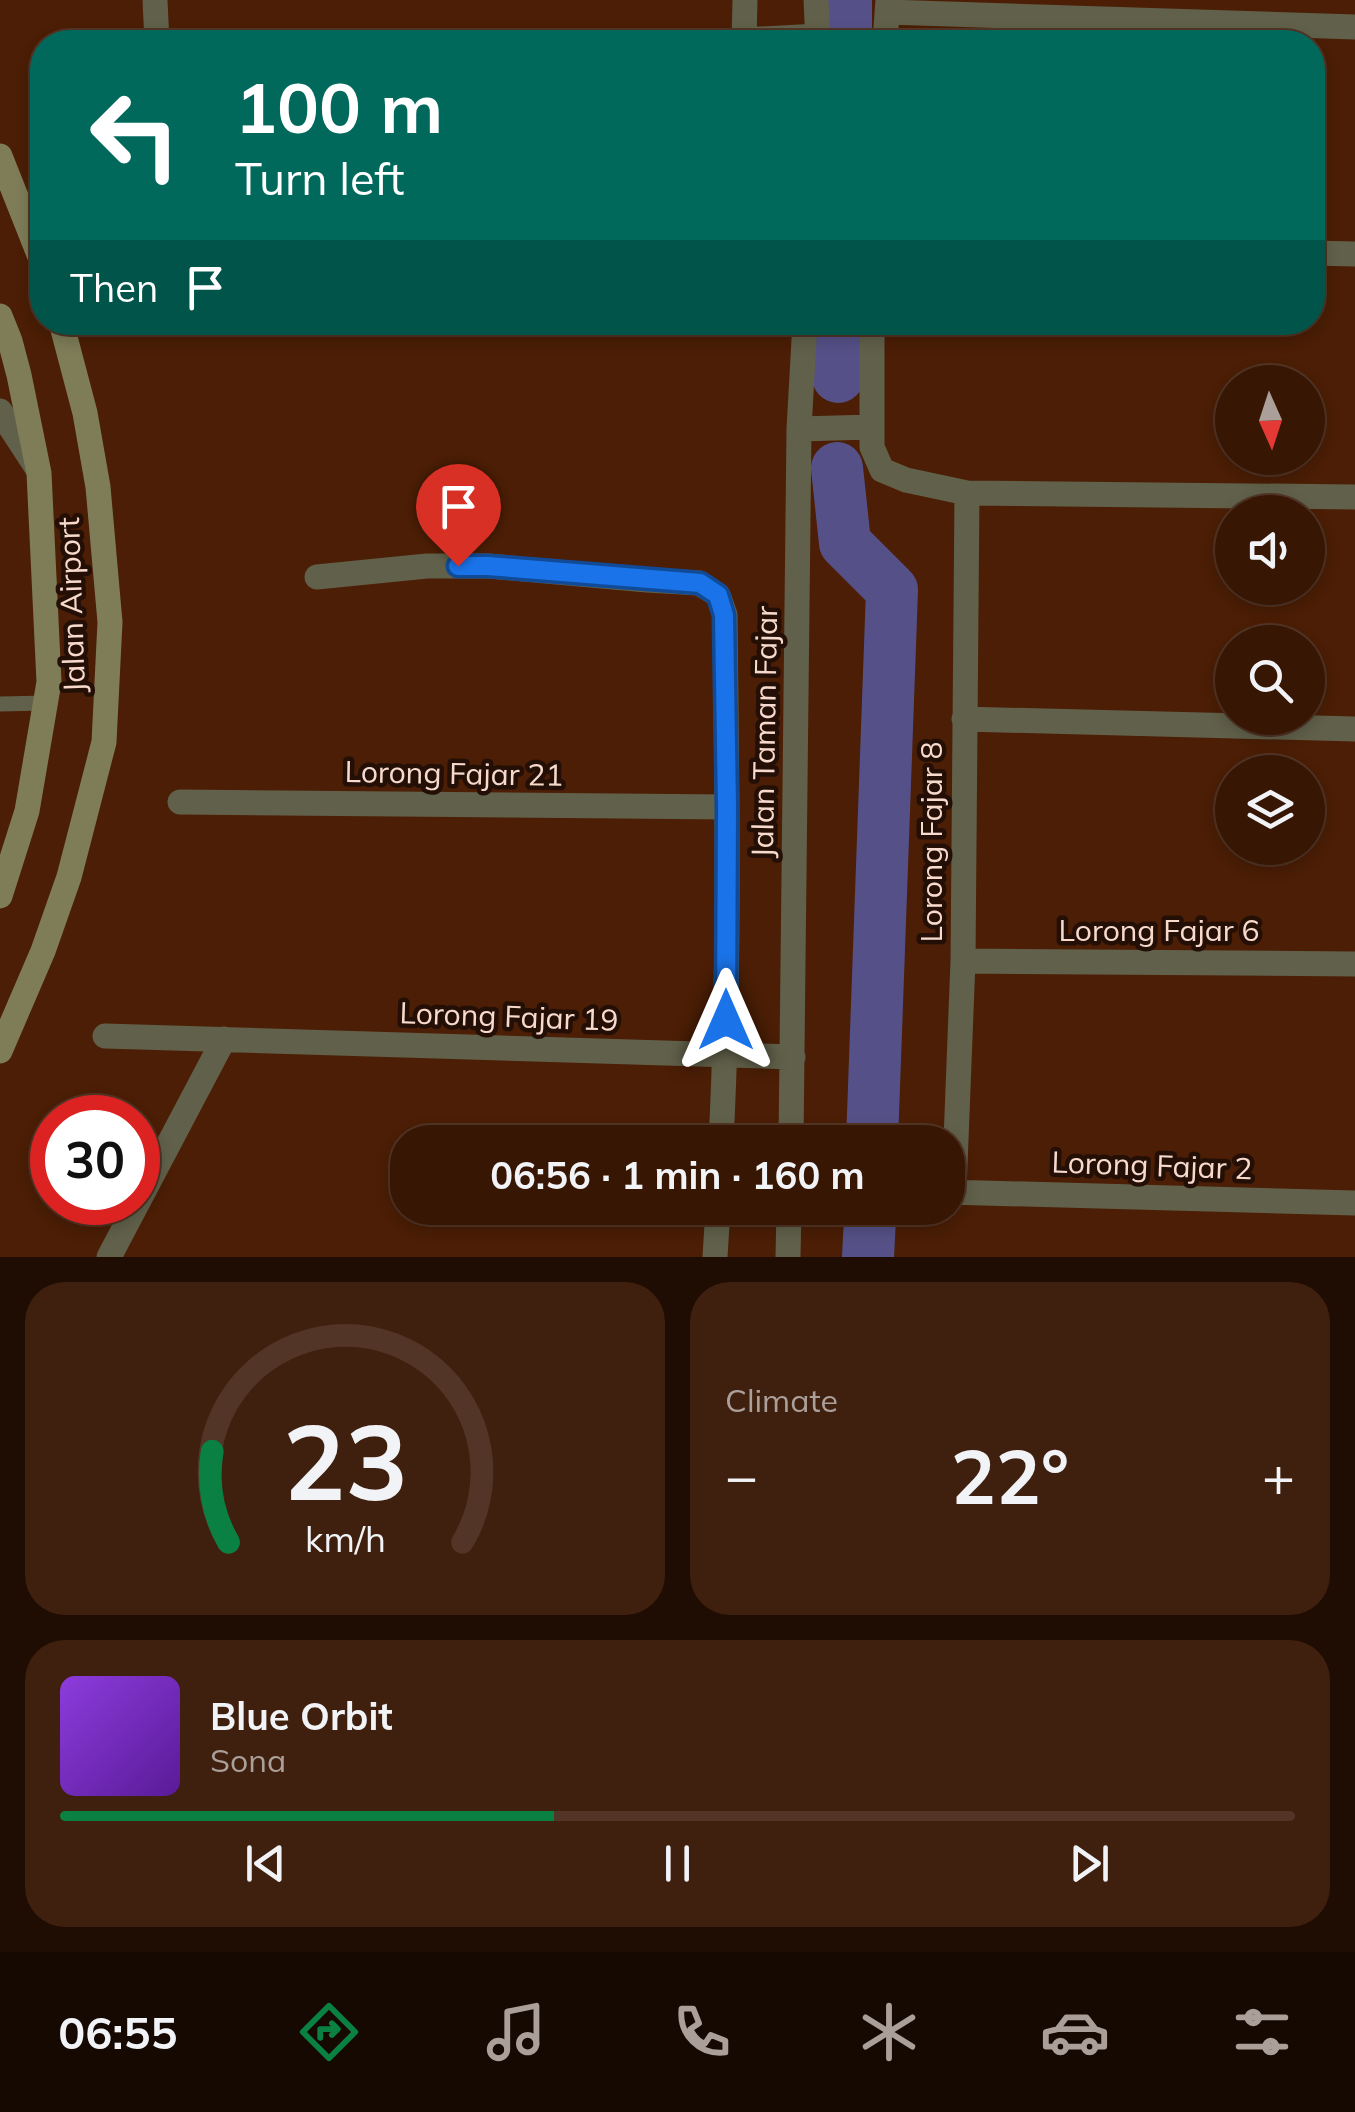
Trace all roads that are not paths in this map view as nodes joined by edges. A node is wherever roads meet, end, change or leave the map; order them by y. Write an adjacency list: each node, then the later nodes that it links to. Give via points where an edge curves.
1 (155, 0): 6 (street)
2 (744, 0): 7 (street)
3 (816, 0): 8 (street)
4 (888, 6): 5 (street)
5 (1355, 27)
6 (156, 30)
7 (744, 30)
8 (818, 30)
9 (0, 156): 10 (main road)
10 (30, 232)
11 (1325, 253): 12 (street)
12 (1355, 254)
13 (0, 316): 20 (main road, Jalan Airport)
14 (64, 335): 35 (main road, Jalan Airport, via 100,504 110,622 104,742 69,876)
15 (804, 335): 19 (street, Jalan Taman Fajar)
16 (872, 335): 18 (street)
17 (0, 411): 20 (street)
18 (872, 427): 19 (street); 21 (street, via 882,470)
19 (800, 428): 37 (street, Jalan Taman Fajar)
20 (40, 473): 24 (main road, Jalan Airport)
21 (967, 493): 22 (street); 26 (street, Lorong Fajar 8)
22 (1355, 498)
23 (317, 577): 29 (street, via 488,566 700,583 718,595 724,615)
24 (46, 702): 25 (lane); 30 (main road, Jalan Airport, via 26,810)
25 (0, 704)
26 (964, 720): 27 (street); 31 (street, Lorong Fajar 8)
27 (1355, 729)
28 (180, 802): 29 (street, Lorong Fajar 21)
29 (727, 807): 36 (street)
30 (0, 896)
31 (963, 961): 32 (street, Lorong Fajar 6); 40 (street, Lorong Fajar 8)
32 (1355, 964)
33 (105, 1036): 34 (street, Lorong Fajar 19)
34 (224, 1039): 36 (street, Lorong Fajar 19); 45 (street)
35 (0, 1052)
36 (726, 1055): 37 (street, Lorong Fajar 19); 38 (street)
37 (793, 1057): 39 (street, Jalan Taman Fajar)
38 (722, 1125)
39 (791, 1125)
40 (954, 1125)
41 (965, 1191): 42 (street, Lorong Fajar 2)
42 (1355, 1203)
43 (717, 1225): 46 (street)
44 (789, 1225): 47 (street)
45 (109, 1257)
46 (715, 1257)
47 (788, 1257)

